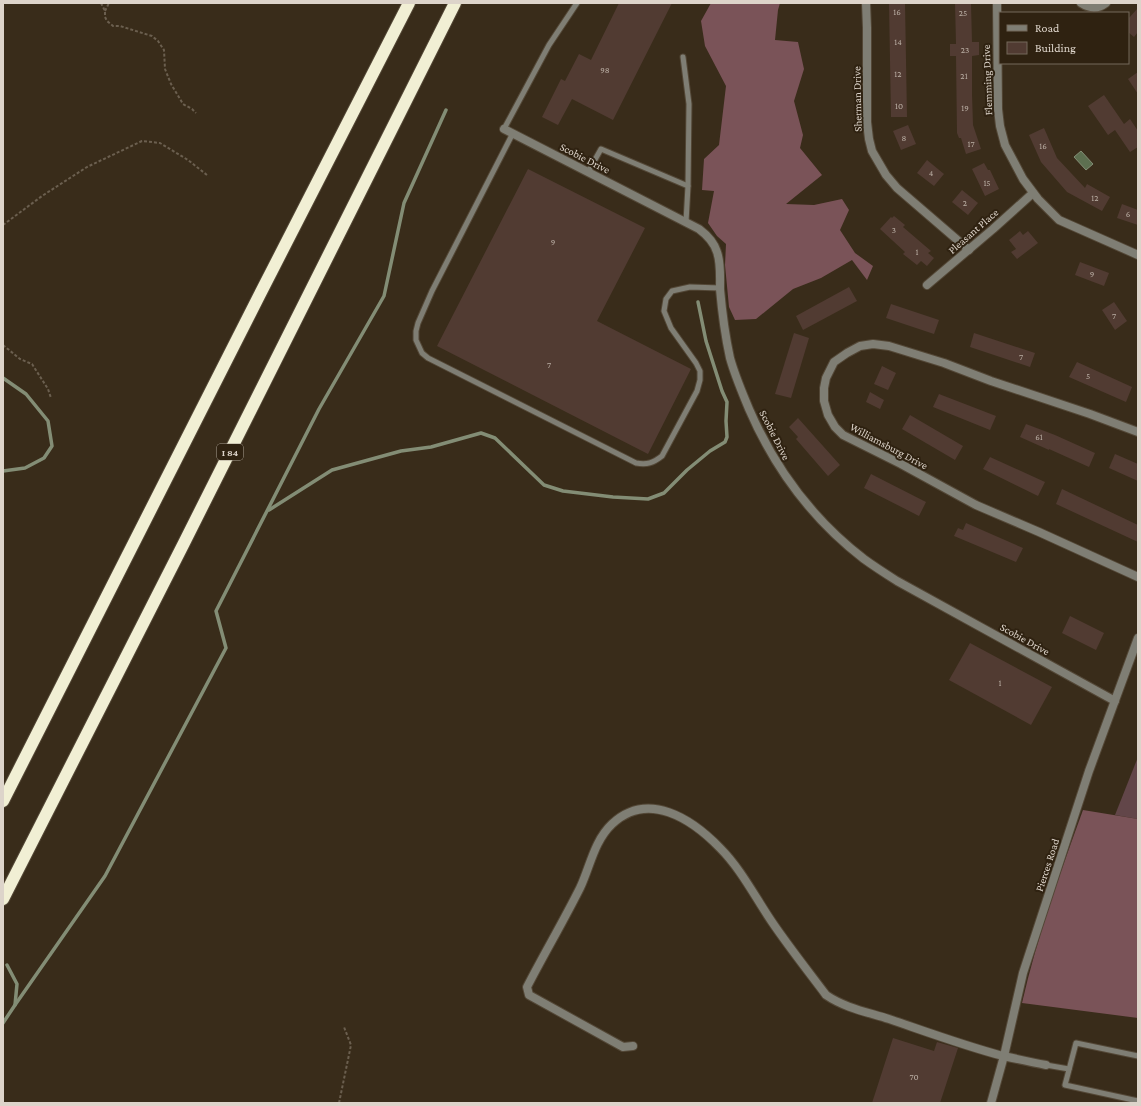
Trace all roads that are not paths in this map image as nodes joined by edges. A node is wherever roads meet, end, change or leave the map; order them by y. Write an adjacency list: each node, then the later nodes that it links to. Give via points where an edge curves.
1 (409, 3): 23 (highway)
2 (455, 3): 24 (highway, I 84)
3 (577, 3): 9 (lane, via 549,45)
4 (866, 3): 15 (street, Sherman Drive, via 867,122 872,151 897,188)
5 (997, 3): 13 (street, Flemming Drive, via 1000,126 1005,144)
6 (1082, 3): 7 (street, via 1095,8)
7 (1106, 3)
8 (683, 57): 12 (lane, via 689,104)
9 (504, 129): 10 (street, Scobie Drive)
10 (513, 133): 11 (street, Scobie Drive); 18 (lane, via 418,323 416,340 422,353 428,358 636,463 653,462 662,456 697,391 700,380 700,371 696,363 672,328 664,311 666,299 672,291)
11 (588, 172): 12 (lane, via 601,149); 14 (street, Scobie Drive)
12 (688, 186): 14 (lane)
13 (1033, 193): 15 (street, Pleasant Place); 16 (street, Flemming Drive, via 1060,220)
14 (686, 222): 18 (street, Scobie Drive, via 699,229 713,243 718,253)
15 (968, 250): 17 (street, Pleasant Place)
16 (1138, 255)
17 (927, 285)
18 (720, 288): 22 (street, Scobie Drive, via 730,358 758,430 780,469 815,514 864,560 897,581)
19 (1138, 432): 20 (street, Williamsburg Drive, via 889,346 860,346 847,353 834,362 824,388 828,415 843,435 976,505)
20 (1138, 577)
21 (1138, 638): 22 (street, Pierces Road)
22 (1115, 701): 26 (street, Pierces Road, via 1023,973)
23 (3, 801)
24 (3, 899)
25 (633, 1046): 26 (street, via 623,1047 529,995 527,987 580,887 605,832 621,817 634,810 648,808 673,813 693,825 720,848 826,995 847,1007)
26 (1004, 1056): 28 (street); 31 (street, Pierces Road)
27 (1138, 1056): 29 (lane, via 1076,1043)
28 (1046, 1065): 29 (lane)
29 (1069, 1069): 30 (lane, via 1065,1085)
30 (1138, 1102)
31 (990, 1103)

